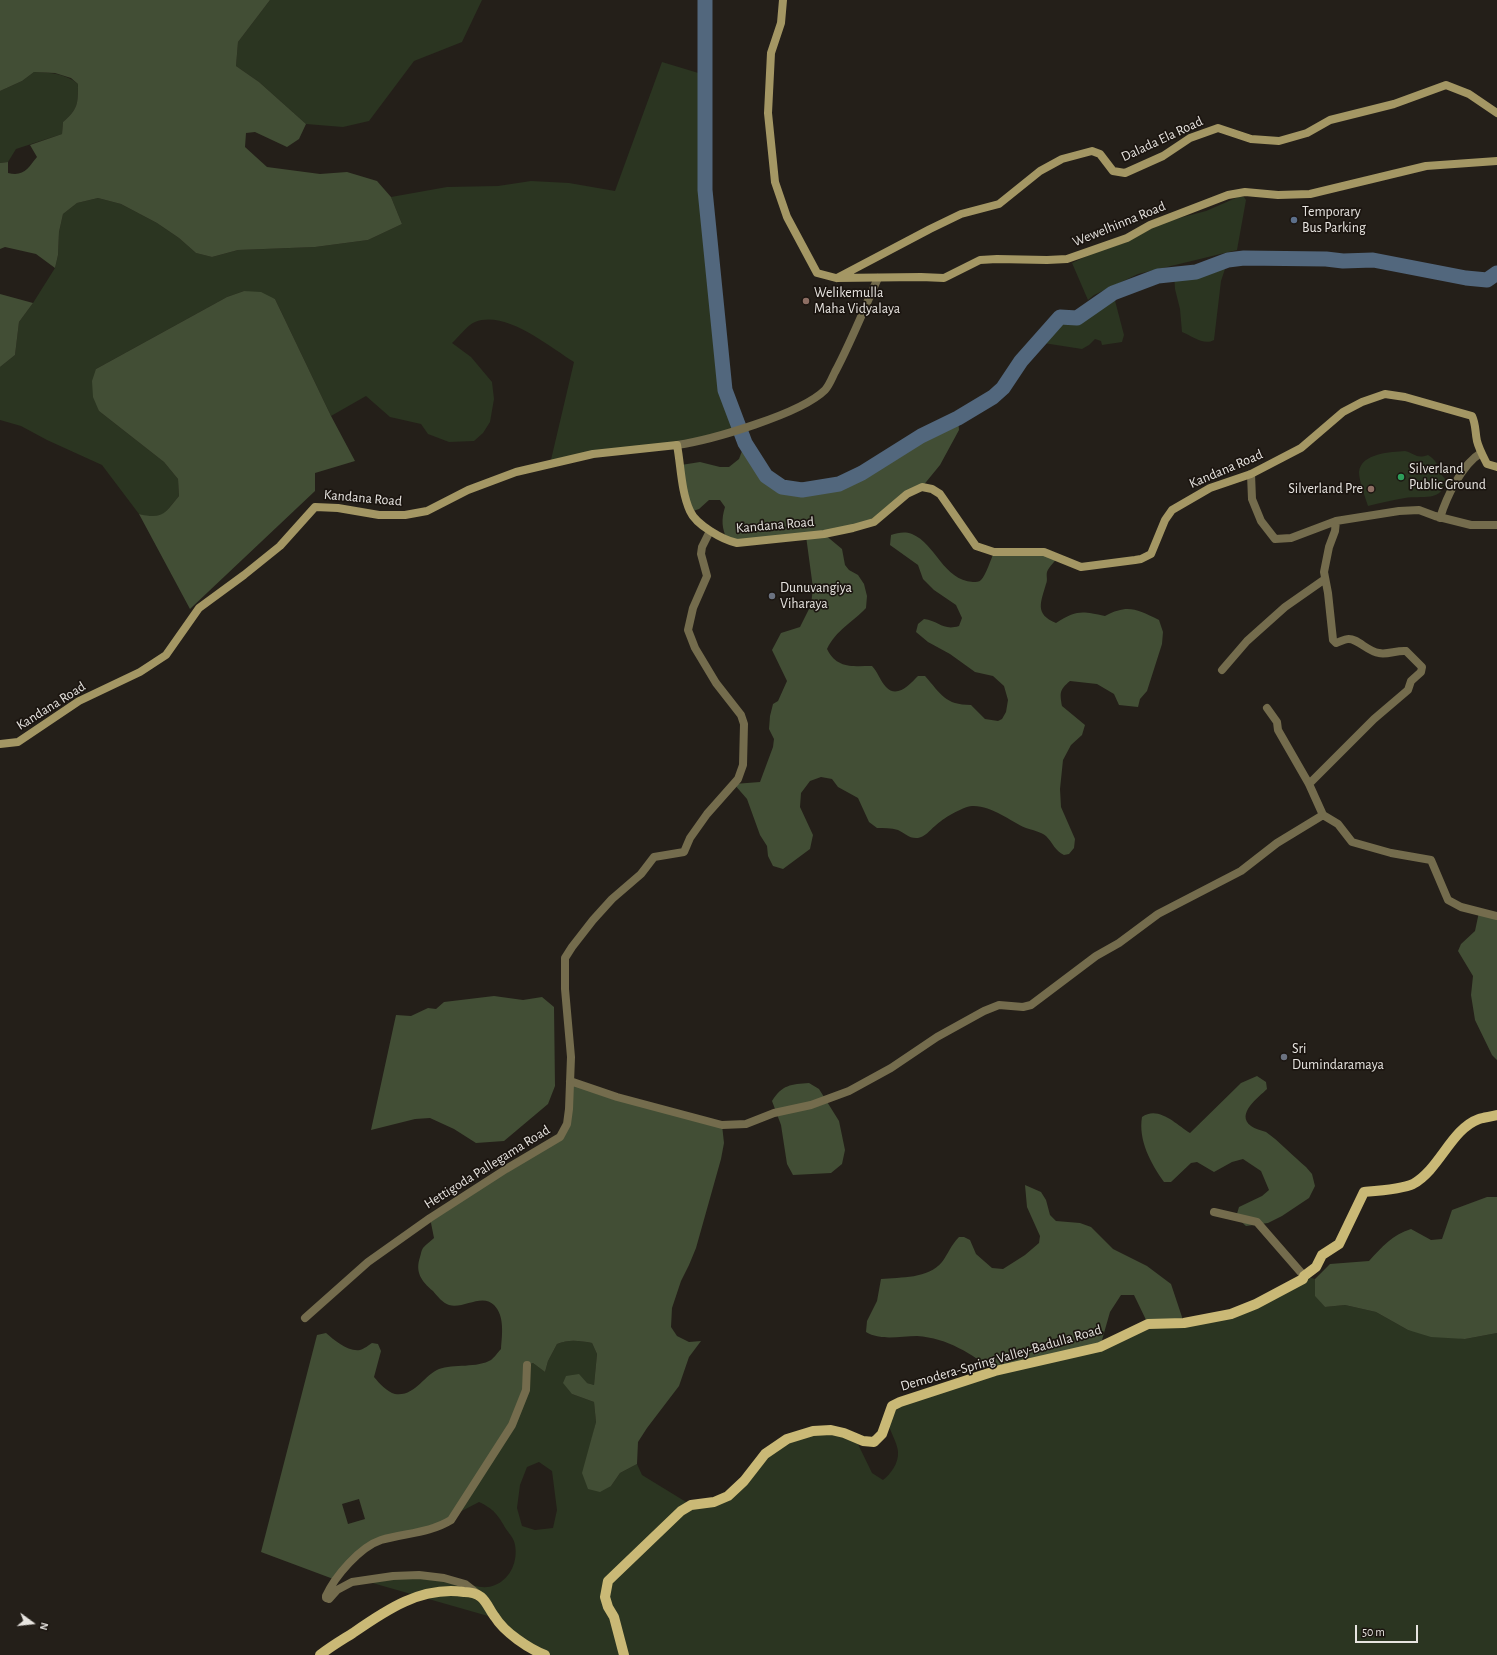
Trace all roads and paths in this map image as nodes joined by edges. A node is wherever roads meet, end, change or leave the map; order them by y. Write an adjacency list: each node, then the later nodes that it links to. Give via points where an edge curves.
1 (784, 0): 4 (street, Wewelhinna Road, via 781,23 771,53 768,113 775,182 787,217 817,273)
2 (1497, 113): 4 (street, Dalada Ela Road, via 1469,94 1446,85 1394,104 1330,120 1307,133 1278,141 1251,140 1218,128 1190,138 1163,156 1125,173 1114,171 1100,154 1092,151 1062,159 1040,171 998,204 961,214)
3 (1497, 161): 5 (street, Wewelhinna Road, via 1426,166 1310,194 1245,192 1208,202 1150,225 1126,238 1067,258 987,260 973,263 944,278)
4 (836, 278): 5 (street, Wewelhinna Road)
5 (878, 278): 6 (street, via 826,390 795,409 764,421)
6 (678, 445): 13 (street, Kandana Road, via 690,512); 17 (street, Kandana Road, via 593,454 516,472 468,490 427,511 405,515 379,515 315,507 280,546 199,608 166,655 140,672 79,701 18,742)
7 (1481, 454): 8 (street, via 1487,464); 9 (street, Kandana Road, via 1472,416 1385,394 1343,412 1302,448); 10 (street, via 1462,473 1444,504)
8 (1497, 467)
9 (1251, 474): 11 (street, via 1252,499 1261,521 1275,539 1291,538); 13 (street, Kandana Road, via 1210,488 1172,510 1149,556 1093,566 1081,566 1044,552 994,552 976,546 940,494 922,487 907,494 874,522 824,534 737,543 725,540)
10 (1440, 518): 11 (street, via 1419,510); 12 (street, via 1471,525)
11 (1336, 521): 14 (street, via 1329,547)
12 (1497, 525)
13 (710, 531): 21 (street, Hettigoda Pallegama Road, via 701,554 707,576 693,608 688,630 695,648 716,683 741,715 744,724 741,772 734,784 707,814 690,838 684,852 654,856 641,874 598,914 572,947 566,958 565,989)
14 (1325, 579): 15 (street, via 1290,604 1247,641); 18 (street, via 1333,640 1336,643 1354,640 1379,654 1406,651 1422,667 1421,672 1411,681 1408,690 1374,719)
15 (1222, 670)
16 (1267, 708): 18 (street)
17 (0, 744)
18 (1309, 784): 19 (street)
19 (1323, 815): 20 (street, via 1338,824 1352,842 1431,860 1448,900 1461,907); 21 (street, via 1277,843 1241,871 1158,914 1031,1005 999,1005 984,1010 891,1068 849,1091 811,1106 774,1113 746,1124 722,1125 617,1097)
20 (1497, 916)
21 (570, 1081): 25 (street, Hettigoda Pallegama Road, via 567,1124 560,1137 430,1218 368,1262)
22 (1497, 1116): 24 (main road, Demodera-Spring Valley-Badulla Road, via 1479,1119 1469,1124 1431,1169 1412,1185 1364,1192 1340,1244 1322,1255 1316,1267)
23 (1214, 1212): 24 (street, via 1257,1222)
24 (1304, 1276): 30 (main road, Demodera-Spring Valley-Badulla Road, via 1304,1279 1231,1314 1184,1323 1148,1324 1100,1347 995,1371 900,1402 892,1406 882,1434 874,1442 831,1430 813,1431 787,1439 765,1454 744,1481 728,1496 714,1502 691,1505 681,1511 608,1581 605,1597 614,1617)
25 (305, 1318)
26 (527, 1365): 27 (street, via 526,1390 512,1425 451,1520 418,1533 381,1540 369,1545 346,1567 326,1598 329,1599 337,1590 352,1582 419,1575 465,1584)
27 (481, 1597): 28 (main road, via 473,1593 456,1591 404,1601); 29 (main road, via 504,1628 532,1649)
28 (320, 1655)
29 (545, 1655)
30 (624, 1655)

